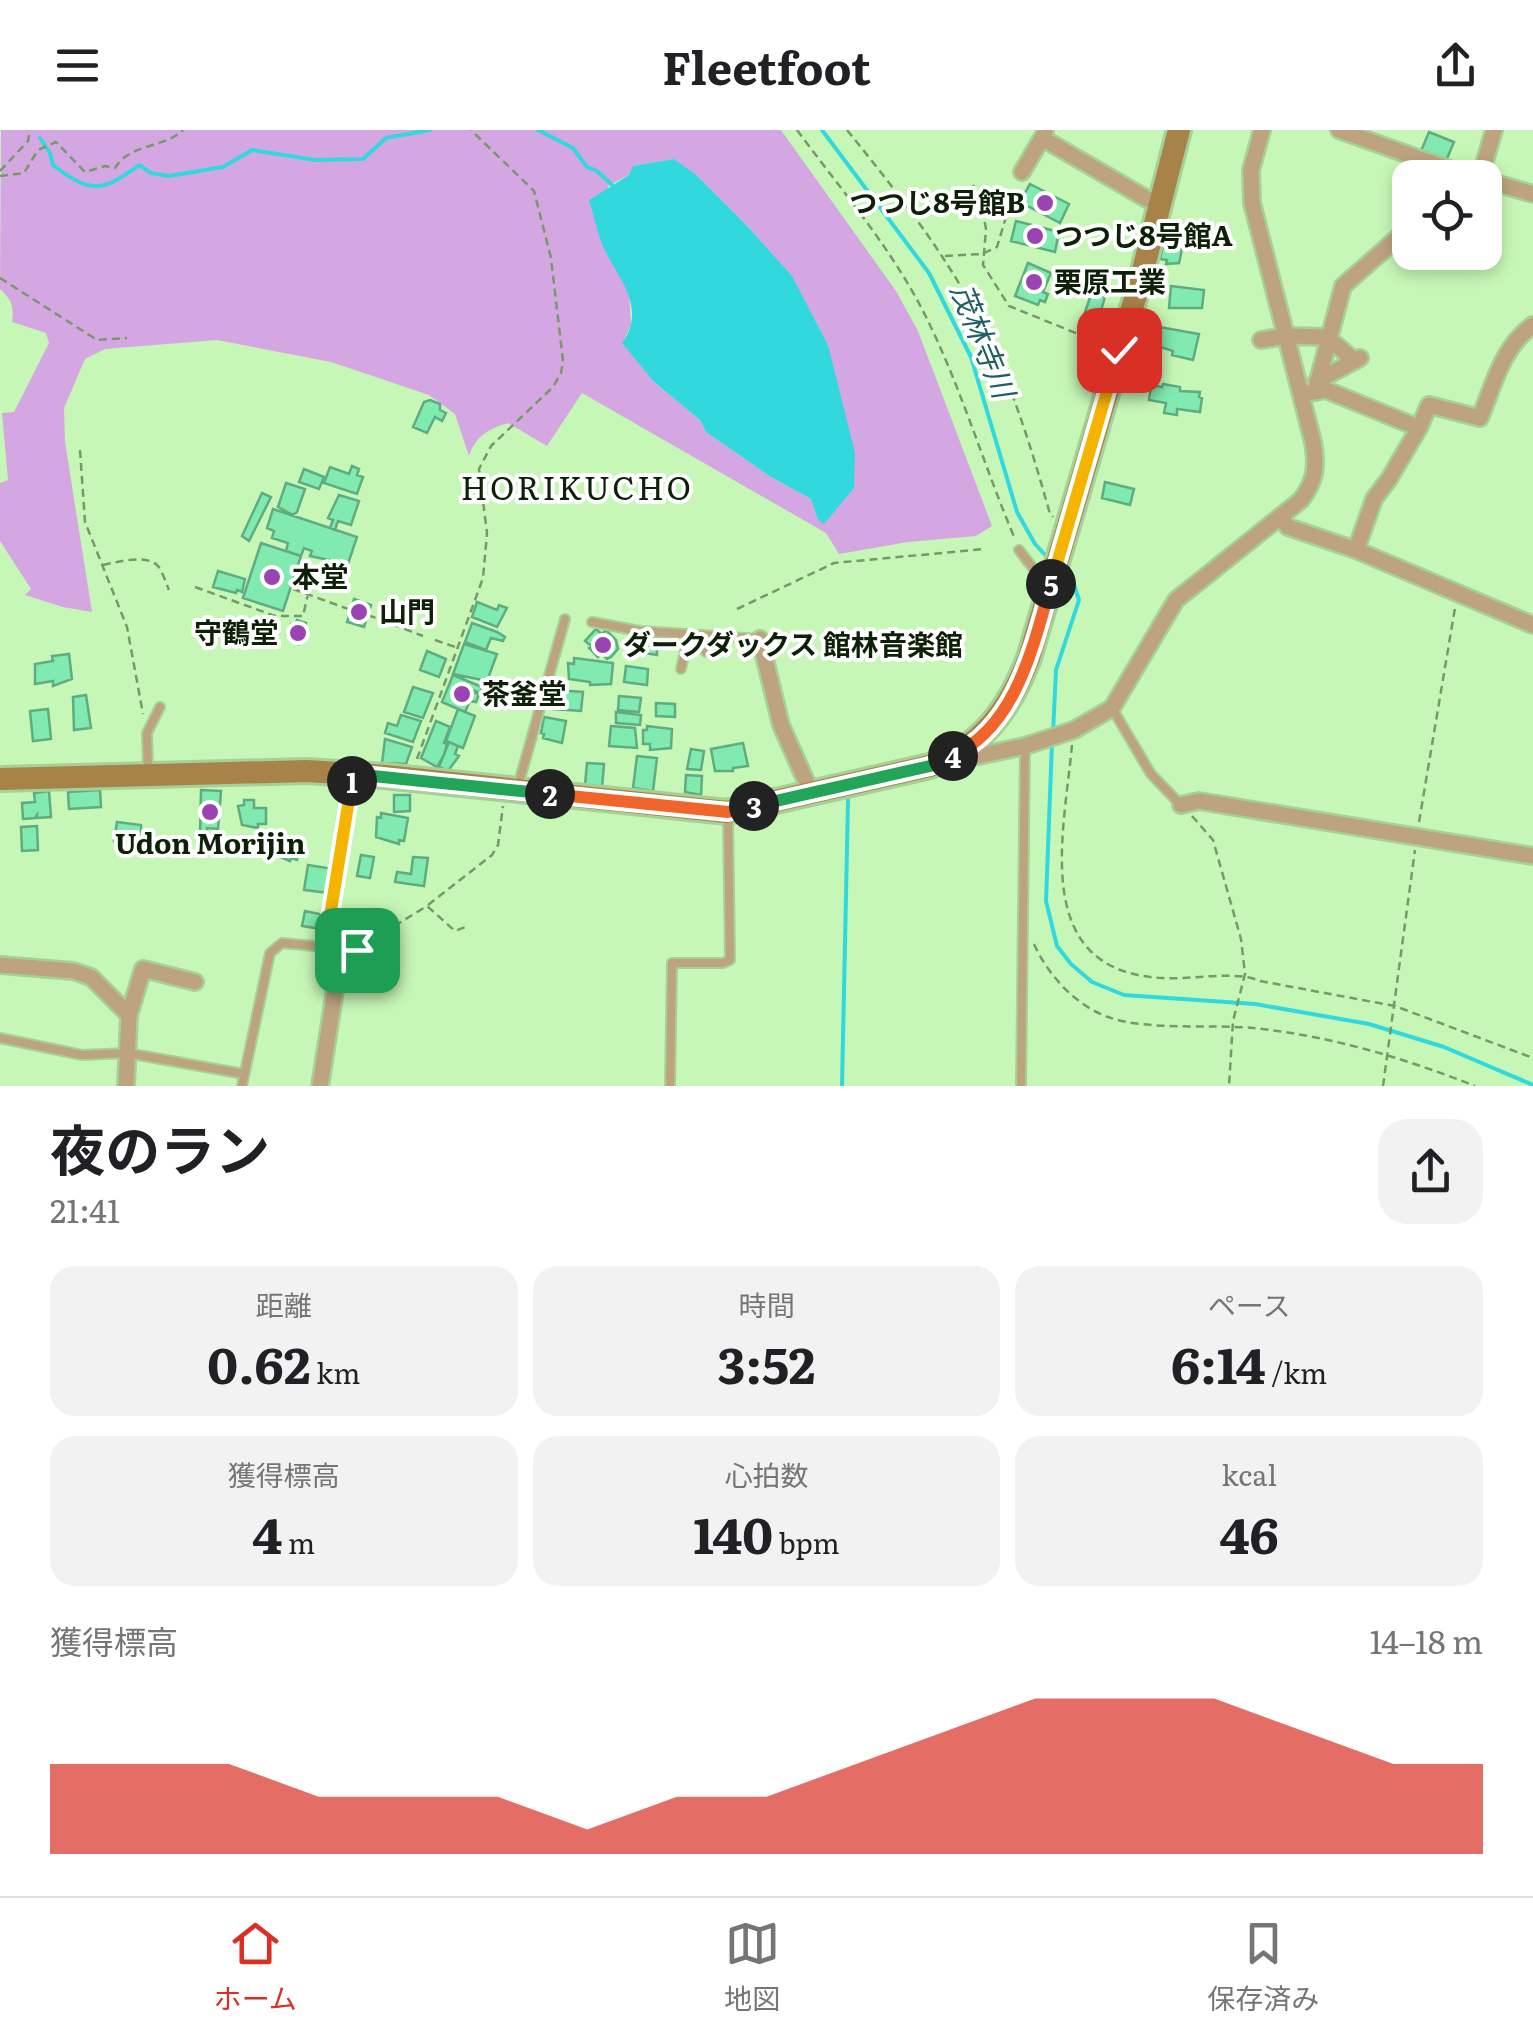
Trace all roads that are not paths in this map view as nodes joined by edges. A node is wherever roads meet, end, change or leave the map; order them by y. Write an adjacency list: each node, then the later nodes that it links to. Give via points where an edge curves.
1 (1179, 130): 11 (street)
2 (1262, 130): 14 (street, via 1250,184)
3 (1339, 130): 6 (street)
4 (1494, 130): 7 (street)
5 (1044, 134): 8 (street); 11 (street)
6 (1423, 160)
7 (1481, 160)
8 (1022, 172)
9 (1502, 186): 10 (street)
10 (1533, 194)
11 (1161, 202): 22 (street, via 1061,532)
12 (1392, 243): 15 (street, via 1343,286)
13 (1533, 325): 18 (street, via 1508,349 1480,418 1429,405)
14 (1286, 336): 15 (street); 16 (street); 17 (street)
15 (1327, 336): 17 (street); 17 (street, via 1359,358)
16 (1261, 340)
17 (1311, 389): 18 (street); 19 (street, via 1314,480)
18 (1418, 428): 21 (street, via 1374,498)
19 (1280, 518): 21 (street, via 1288,527); 32 (street, via 1176,600)
20 (1020, 550): 22 (lane)
21 (1356, 550): 25 (street)
22 (1050, 589): 34 (street, via 1012,697 992,728)
23 (565, 619): 38 (lane)
24 (592, 622): 26 (lane)
25 (1533, 625)
26 (689, 634): 27 (lane); 30 (lane)
27 (702, 635): 28 (lane); 29 (lane)
28 (760, 639): 39 (street, via 781,725)
29 (706, 652)
30 (680, 669)
31 (160, 707): 35 (lane, via 147,733)
32 (1112, 708): 33 (street); 40 (lane, via 1151,774)
33 (1028, 745): 34 (street, via 978,756); 54 (lane)
34 (968, 748): 39 (street, via 930,766)
35 (148, 774): 36 (street); 37 (street)
36 (353, 774): 38 (street); 43 (street)
37 (0, 779)
38 (510, 793): 41 (street)
39 (812, 794): 41 (street)
40 (1181, 804): 42 (street, via 1199,801)
41 (728, 812): 53 (lane, via 730,960 672,963)
42 (1533, 856)
43 (332, 952): 49 (lane, via 282,943 270,953); 52 (street)
44 (0, 964): 46 (street, via 90,977)
45 (195, 982): 46 (street, via 143,969)
46 (128, 1015): 48 (street)
47 (0, 1038): 48 (lane, via 82,1055)
48 (127, 1053): 49 (lane); 50 (street)
49 (244, 1074): 51 (lane)
50 (126, 1086)
51 (242, 1086)
52 (320, 1086)
53 (670, 1086)
54 (1020, 1086)

